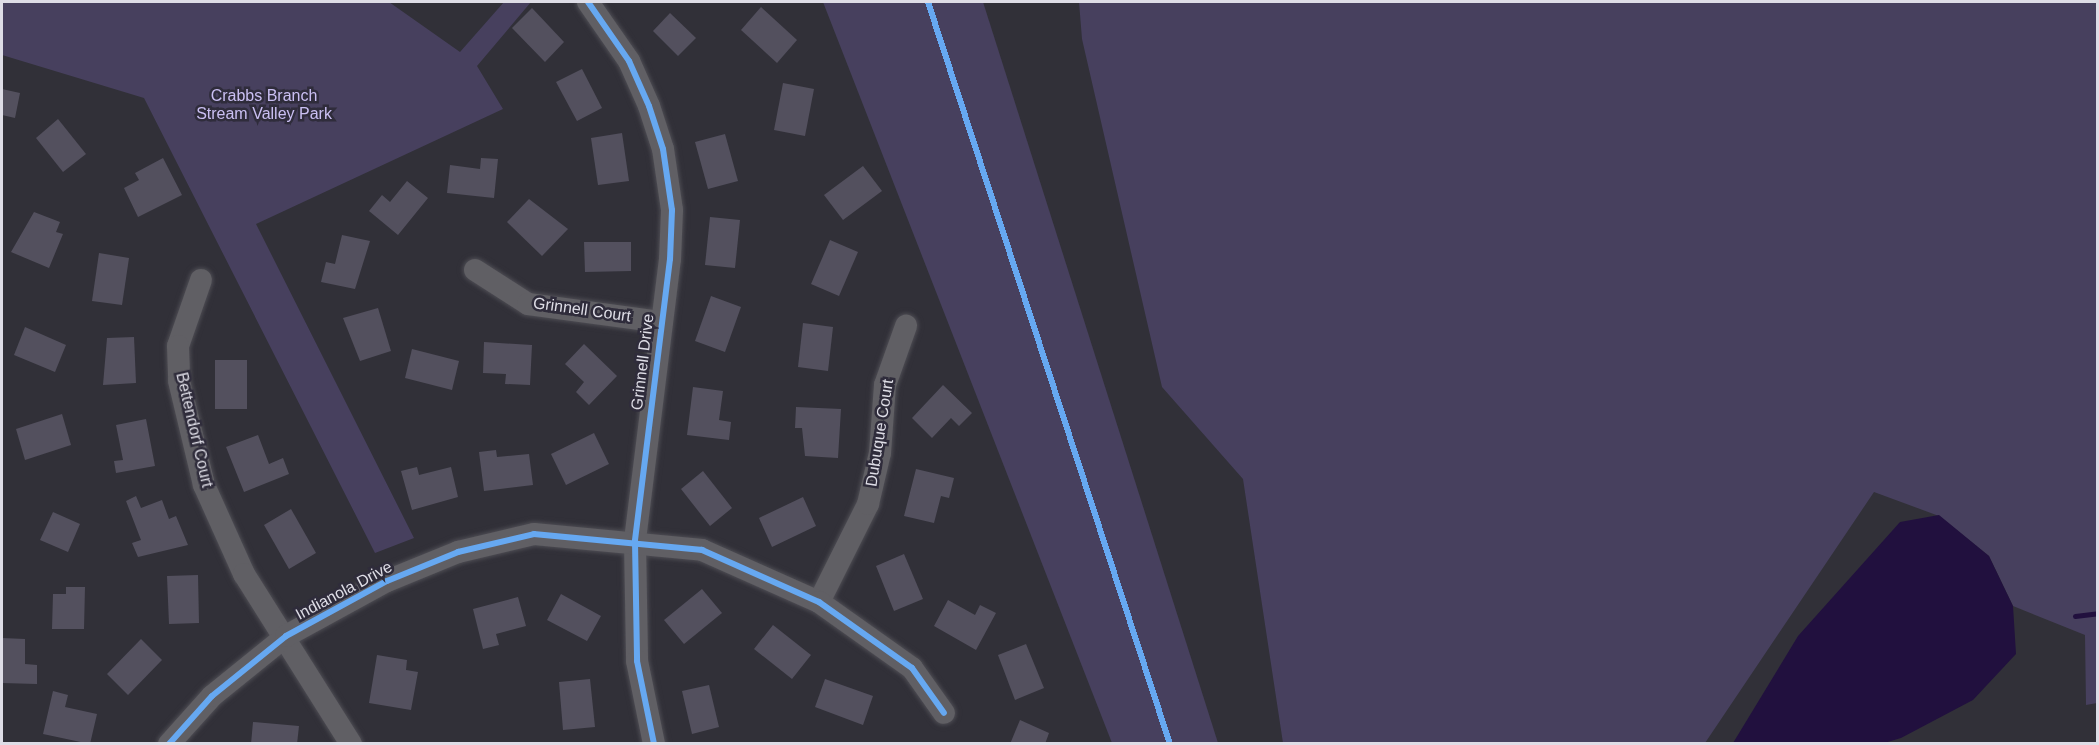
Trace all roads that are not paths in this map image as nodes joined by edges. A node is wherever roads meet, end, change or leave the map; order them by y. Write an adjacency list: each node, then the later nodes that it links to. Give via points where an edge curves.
1 (588, 2): 4 (street, Grinnell Drive, via 629,61 663,149 672,210)
2 (475, 270): 4 (street, Grinnell Court, via 528,304)
3 (201, 280): 8 (street, Bettendorf Court, via 178,346 179,381 204,485 244,574)
4 (662, 322): 6 (street, Grinnell Drive)
5 (906, 326): 7 (street, Dubuque Court, via 885,385 880,453 868,504)
6 (635, 542): 7 (street, Indianola Drive, via 702,550); 8 (street, Indianola Drive, via 534,534 458,552 387,581); 12 (street, Grinnell Drive, via 637,661)
7 (819, 602): 9 (street, Indianola Drive, via 912,668)
8 (286, 636): 10 (street, Indianola Drive, via 212,696); 11 (street, Bettendorf Court)
9 (944, 713)
10 (169, 744)
11 (351, 744)
12 (654, 744)

